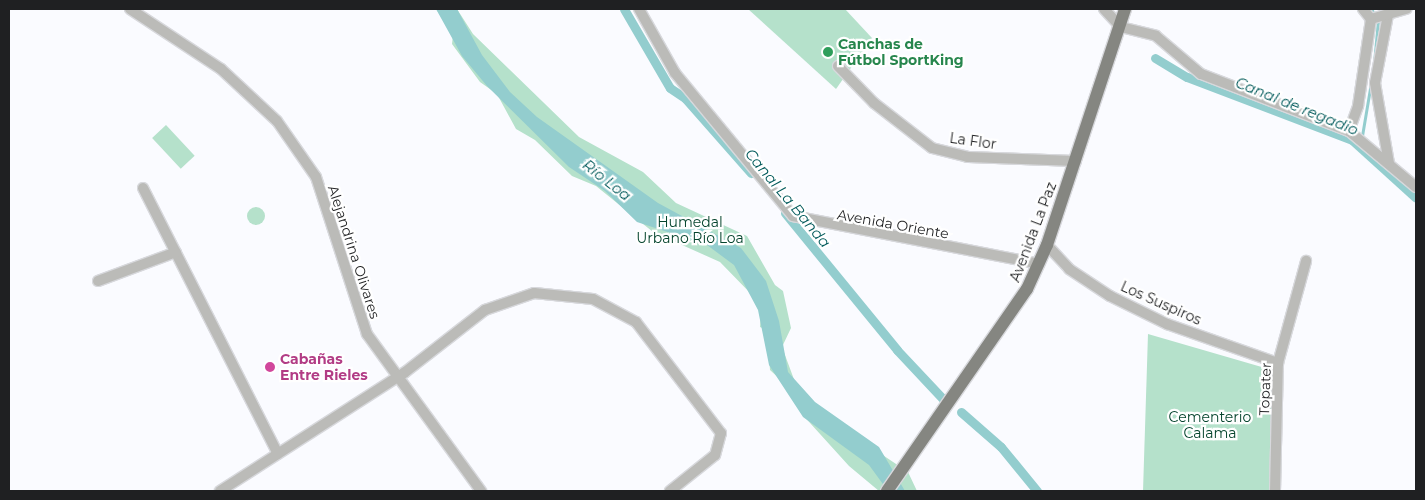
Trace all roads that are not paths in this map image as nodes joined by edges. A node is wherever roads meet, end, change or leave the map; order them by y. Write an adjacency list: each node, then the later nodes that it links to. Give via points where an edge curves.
1 (130, 9): 22 (street, Alejandrina Olivares, via 221,69 277,121 316,177 340,243 356,310)
2 (639, 9): 19 (street, Avenida Oriente, via 675,73 793,216)
3 (1104, 9): 9 (street)
4 (1125, 9): 9 (main road, Avenida La Paz)
5 (1363, 9): 8 (street)
6 (1407, 9): 7 (street)
7 (1388, 15): 8 (street); 13 (street, via 1375,84)
8 (1371, 19): 11 (street, via 1358,106)
9 (1121, 27): 11 (street, via 1156,36 1201,74); 12 (main road, Avenida La Paz)
10 (838, 66): 12 (street, La Flor, via 874,103 932,148 967,157)
11 (1349, 131): 13 (street)
12 (1076, 161): 16 (main road, Avenida La Paz)
13 (1389, 163): 14 (street)
14 (1416, 187)
15 (143, 188): 17 (street)
16 (1047, 245): 19 (main road, Avenida La Paz); 21 (street, Los Suspiros, via 1069,270 1110,296 1167,324)
17 (176, 252): 20 (street); 23 (street)
18 (1306, 261): 21 (street, Topater)
19 (1039, 264): 27 (main road, Avenida La Paz, via 1006,322)
20 (98, 281)
21 (1278, 363): 28 (street, Topater)
22 (397, 378): 23 (street); 25 (street, Alejandrina Olivares); 26 (street, via 485,310 534,293 592,299 636,322 721,433 715,455)
23 (278, 454): 24 (street)
24 (220, 491)
25 (481, 491)
26 (670, 491)
27 (887, 491)
28 (1275, 491)

